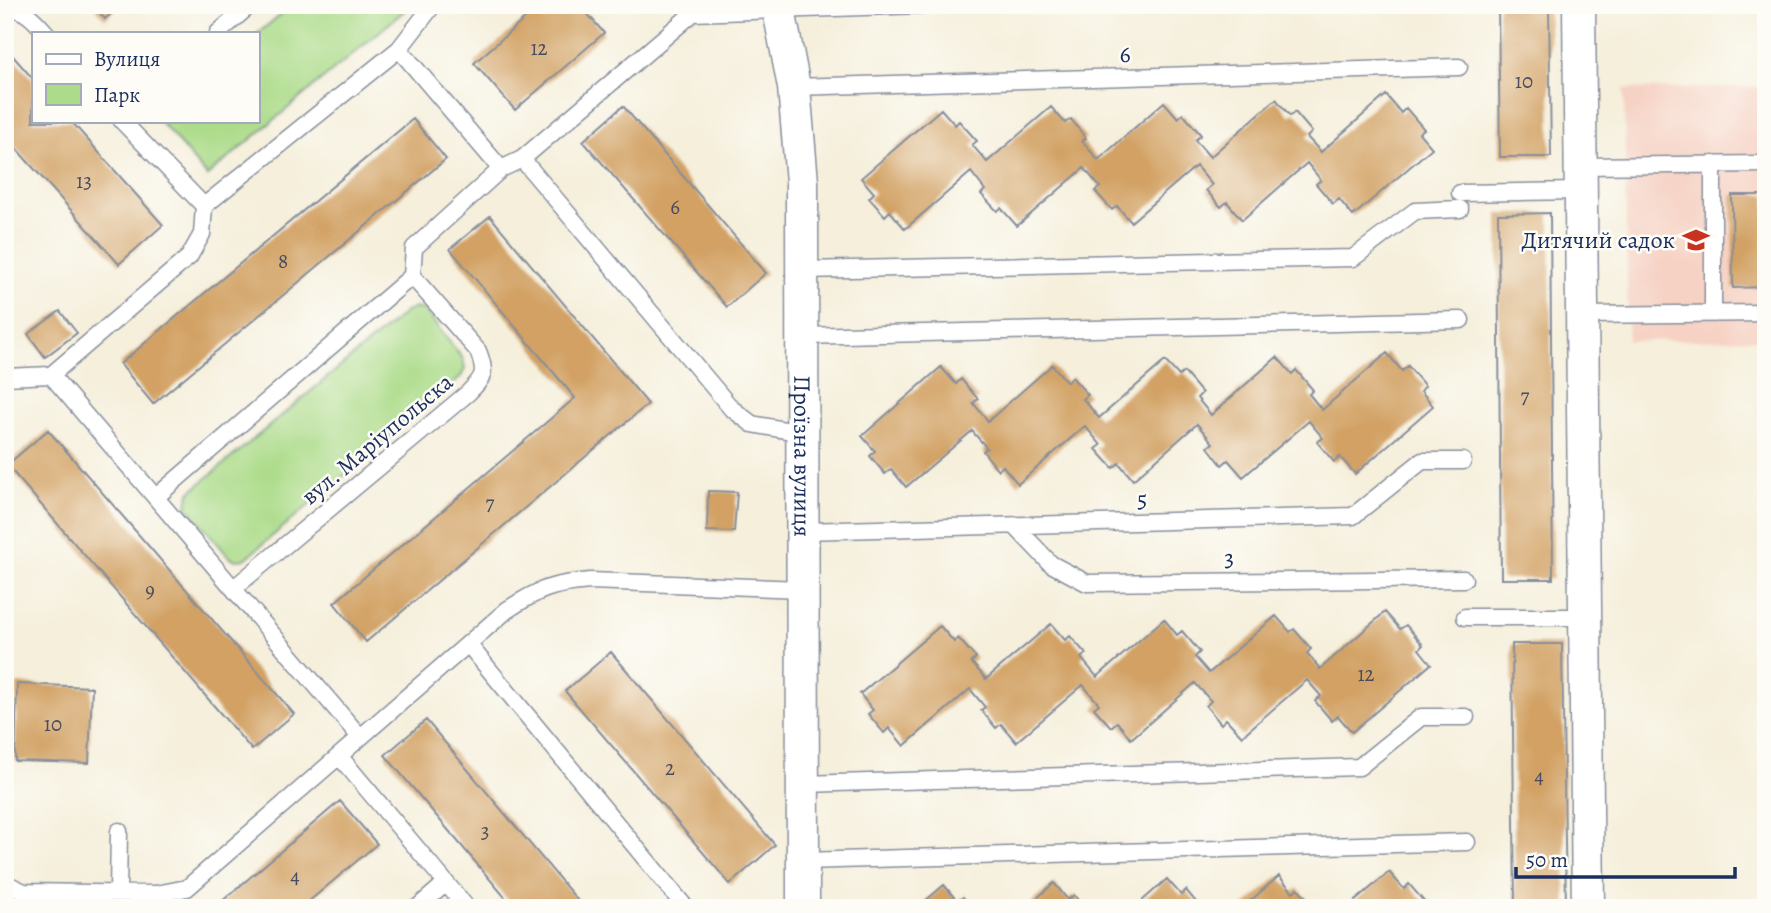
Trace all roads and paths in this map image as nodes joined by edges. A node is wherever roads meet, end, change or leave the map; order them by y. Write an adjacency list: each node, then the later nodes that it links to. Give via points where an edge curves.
1 (250, 5): 9 (lane)
2 (433, 5): 10 (lane)
3 (922, 5): 6 (lane)
4 (1579, 5): 18 (street)
5 (5, 7): 8 (lane, via 33,18)
6 (779, 7): 7 (lane); 12 (street, Проїзна вулиця)
7 (690, 9): 14 (lane)
8 (45, 32)
9 (219, 32)
10 (398, 48): 17 (lane); 19 (lane)
11 (1459, 67): 12 (lane, 6)
12 (794, 87): 20 (street, Проїзна вулиця)
13 (123, 122): 19 (lane)
14 (522, 159): 17 (lane); 29 (lane, via 731,408 752,424)
15 (1713, 164): 16 (lane); 18 (lane); 23 (lane)
16 (1766, 164)
17 (501, 169): 21 (lane, via 414,248)
18 (1581, 178): 20 (lane, via 1415,211 1353,258); 24 (street)
19 (204, 206): 27 (lane, via 202,234 189,257)
20 (803, 270): 26 (street, Проїзна вулиця)
21 (412, 276): 31 (lane); 35 (lane, вул. Маріупольска, via 478,351 484,367 481,379)
22 (1766, 313): 23 (lane)
23 (1713, 314): 24 (lane)
24 (1583, 315): 38 (street)
25 (1461, 320): 26 (lane)
26 (802, 336): 29 (street, Проїзна вулиця)
27 (51, 375): 28 (lane); 31 (lane)
28 (5, 377)
29 (802, 432): 33 (street, Проїзна вулиця)
30 (1463, 461): 32 (lane, 5, via 1422,461 1353,516)
31 (156, 497): 35 (lane)
32 (1015, 526): 33 (lane, 5); 34 (lane, 3, via 1051,564 1087,583)
33 (803, 531): 36 (street, Проїзна вулиця)
34 (1464, 579)
35 (234, 588): 41 (lane)
36 (803, 589): 39 (lane, via 561,583 536,591 507,610); 43 (street, Проїзна вулиця)
37 (1465, 617): 38 (lane)
38 (1585, 617): 56 (street)
39 (468, 644): 41 (lane); 54 (lane)
40 (1466, 717): 43 (lane, via 1421,717 1359,767)
41 (360, 737): 42 (lane)
42 (340, 757): 48 (lane); 50 (lane, via 187,888 156,894)
43 (803, 784): 46 (street, Проїзна вулиця)
44 (120, 831): 50 (lane)
45 (1467, 842): 46 (lane)
46 (803, 861): 55 (street, Проїзна вулиця)
47 (5, 883): 49 (lane)
48 (446, 883): 52 (lane); 53 (lane)
49 (24, 892): 50 (lane); 51 (lane)
50 (117, 893)
51 (39, 908)
52 (417, 908)
53 (467, 908)
54 (685, 908)
55 (803, 908)
56 (1588, 908)

